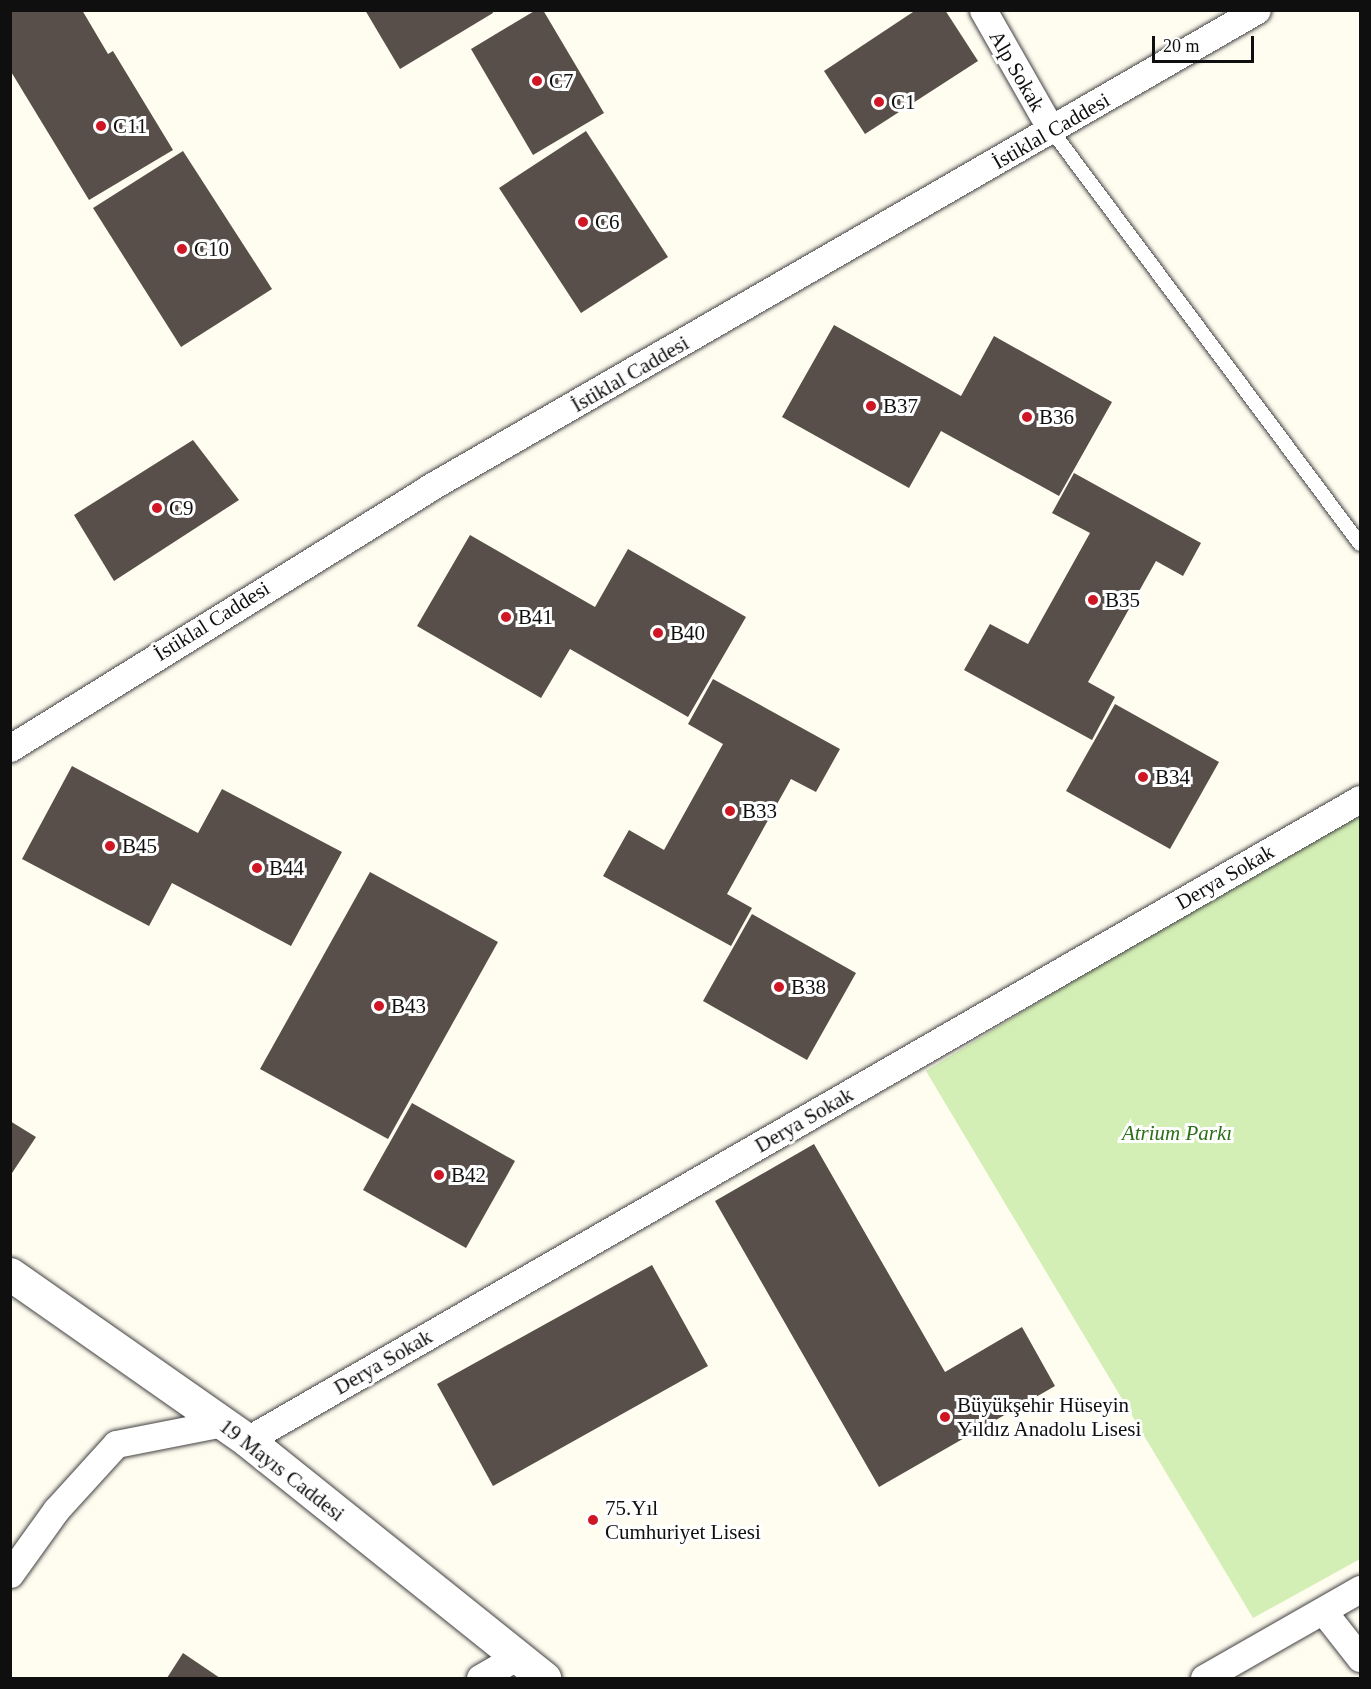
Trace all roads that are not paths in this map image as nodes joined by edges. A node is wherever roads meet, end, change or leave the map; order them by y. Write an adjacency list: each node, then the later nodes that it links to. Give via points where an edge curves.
1 (983, 10): 3 (street, Alp Sokak)
2 (1257, 10): 3 (street, İstiklal Caddesi)
3 (1052, 131): 4 (lane); 5 (street, İstiklal Caddesi, via 427,489)
4 (1360, 544)
5 (10, 748)
6 (1360, 799): 8 (street, Derya Sokak)
7 (10, 1274): 8 (street, 19 Mayıs Caddesi)
8 (235, 1432): 9 (street, Derya Sokak, via 116,1444 56,1510); 12 (street, 19 Mayıs Caddesi)
9 (10, 1574)
10 (1360, 1589): 11 (street)
11 (1323, 1611): 13 (street); 16 (street)
12 (516, 1657): 14 (street); 15 (street, 19 Mayıs Caddesi)
13 (1360, 1658)
14 (480, 1678)
15 (544, 1678)
16 (1204, 1678)

